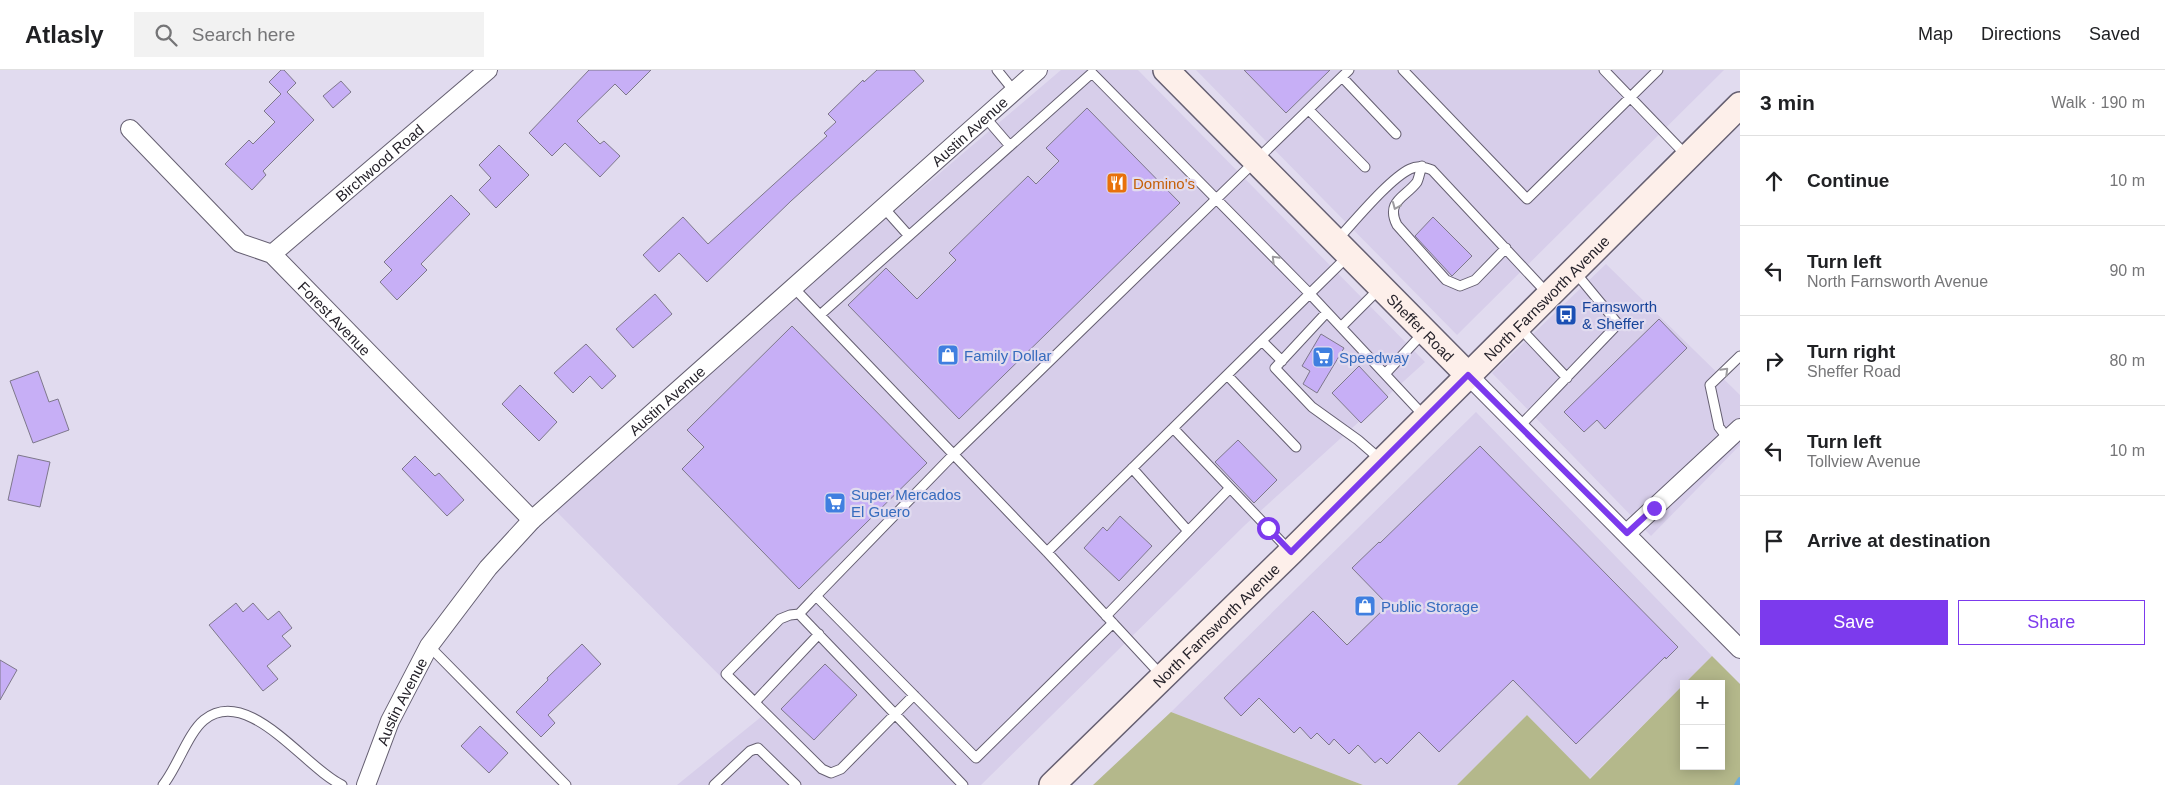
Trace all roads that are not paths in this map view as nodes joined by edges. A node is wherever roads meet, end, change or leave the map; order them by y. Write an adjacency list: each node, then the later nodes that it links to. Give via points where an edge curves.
1 (488, 70): 26 (street, Birchwood Road)
2 (996, 70): 9 (lane)
3 (1038, 70): 9 (street, Austin Avenue)
4 (1403, 70): 10 (lane, via 1528,199)
5 (1604, 70): 10 (lane)
6 (1658, 70): 10 (lane)
7 (1172, 72): 18 (main road, Sheffer Road)
8 (1345, 73): 12 (lane); 15 (lane)
9 (1014, 91): 13 (street, Austin Avenue)
10 (1630, 97): 17 (lane)
11 (1740, 105): 17 (main road, North Farnsworth Avenue)
12 (1309, 110): 18 (lane); 20 (lane)
13 (985, 117): 16 (lane); 22 (street, Austin Avenue)
14 (130, 129): 26 (street, Forest Avenue, via 240,243)
15 (1396, 134)
16 (1010, 146): 21 (lane, via 1092,73); 23 (lane)
17 (1687, 156): 27 (main road, North Farnsworth Avenue)
18 (1256, 162): 21 (lane); 24 (main road, Sheffer Road)
19 (1422, 166): 24 (lane, via 1398,176); 25 (lane, via 1432,170); 25 (lane, one-way to 25, via 1417,181 1393,209 1393,218 1446,280 1460,286 1475,280)
20 (1365, 167)
21 (1216, 201): 30 (lane, one-way to 21); 49 (lane)
22 (884, 208): 23 (lane); 28 (street, Austin Avenue)
23 (909, 236): 33 (lane)
24 (1342, 248): 29 (main road, Sheffer Road); 30 (lane)
25 (1506, 248): 31 (lane)
26 (272, 254): 53 (street, Forest Avenue)
27 (1573, 270): 31 (main road, North Farnsworth Avenue); 43 (lane, via 1618,324)
28 (794, 288): 33 (lane); 53 (street, Austin Avenue)
29 (1380, 288): 35 (lane); 36 (main road, Sheffer Road)
30 (1310, 294): 32 (lane); 37 (lane)
31 (1548, 294): 34 (main road, North Farnsworth Avenue)
32 (1327, 312): 35 (lane); 39 (lane)
33 (820, 315): 49 (lane)
34 (1517, 325): 42 (main road, North Farnsworth Avenue); 43 (lane)
35 (1341, 327): 40 (lane)
36 (1424, 332): 40 (lane); 42 (main road, Sheffer Road)
37 (1262, 341): 39 (lane); 41 (lane)
38 (1740, 356): 47 (lane, one-way to 38, via 1719,427 1710,385)
39 (1282, 360): 50 (lane, via 1275,368 1312,407)
40 (1385, 374): 44 (lane)
41 (1227, 375): 46 (lane); 48 (lane)
42 (1468, 375): 44 (main road, North Farnsworth Avenue); 45 (street, Sheffer Road)
43 (1567, 378): 45 (lane)
44 (1426, 418): 50 (main road, North Farnsworth Avenue)
45 (1520, 426): 55 (street, Sheffer Road)
46 (1173, 428): 51 (lane); 52 (lane)
47 (1734, 434): 55 (street)
48 (1296, 447)
49 (954, 454): 56 (lane); 58 (lane)
50 (1382, 460): 57 (main road, North Farnsworth Avenue)
51 (1132, 468): 54 (lane); 56 (lane)
52 (1230, 488): 54 (lane); 57 (lane)
53 (532, 520): 62 (street, Austin Avenue, via 488,568)
54 (1188, 531): 60 (lane)
55 (1627, 533): 63 (street, Sheffer Road)
56 (1047, 552): 60 (lane)
57 (1291, 552): 64 (main road, North Farnsworth Avenue)
58 (816, 596): 59 (lane); 65 (lane)
59 (799, 614): 61 (lane); 66 (lane, via 780,619 726,674)
60 (1109, 619): 64 (lane); 65 (lane, via 976,758)
61 (819, 634): 66 (lane); 67 (lane)
62 (429, 646): 70 (street, Austin Avenue, via 390,721); 71 (lane)
63 (1740, 649)
64 (1163, 678): 75 (main road, North Farnsworth Avenue)
65 (914, 695): 67 (lane)
66 (755, 702): 67 (lane, via 831,773 841,769)
67 (895, 714): 74 (lane)
68 (163, 785): 69 (lane, via 204,720 221,712 240,712 267,727)
69 (342, 785)
70 (366, 785)
71 (566, 785)
72 (714, 785): 73 (lane, via 750,750 758,748)
73 (796, 785)
74 (963, 785)
75 (1052, 785)

